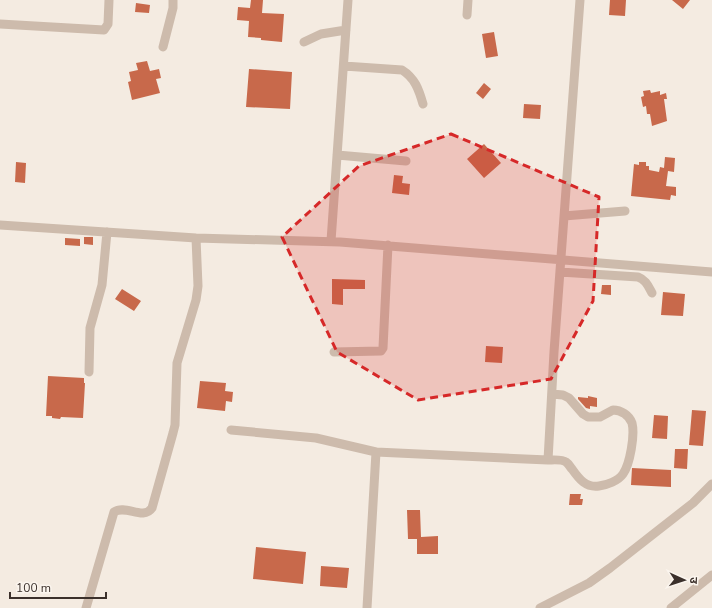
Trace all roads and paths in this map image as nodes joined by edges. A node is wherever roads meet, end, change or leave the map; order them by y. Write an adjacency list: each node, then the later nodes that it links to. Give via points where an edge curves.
1 (109, 0): 7 (street, via 108,24 104,30)
2 (173, 0): 10 (street)
3 (348, 0): 8 (street)
4 (468, 0): 6 (street)
5 (580, 0): 16 (street)
6 (467, 15)
7 (0, 24)
8 (346, 30): 9 (street, via 321,34); 11 (street)
9 (304, 42)
10 (163, 46)
11 (344, 66): 12 (street, via 402,70 416,84); 13 (street)
12 (423, 104)
13 (338, 155): 14 (street); 20 (street)
14 (406, 161)
15 (625, 211): 16 (street)
16 (564, 216): 22 (street)
17 (0, 225): 18 (street)
18 (107, 232): 19 (street); 27 (street, via 102,285 90,328)
19 (196, 238): 20 (street); 34 (street, via 196,300 177,363 174,433 152,508 145,514 120,510 114,512)
20 (331, 241): 21 (street)
21 (388, 245): 22 (street); 26 (street, via 384,348 380,351)
22 (561, 260): 23 (street); 24 (street)
23 (560, 272): 25 (street, via 643,278); 28 (street)
24 (712, 272)
25 (652, 293)
26 (334, 352)
27 (89, 372)
28 (552, 394): 31 (street); 31 (street, via 569,398 588,417 603,416 613,410 622,412 632,424 632,435 626,468 622,475 606,484 586,484 568,463)
29 (231, 430): 30 (street, via 316,438)
30 (376, 452): 31 (street); 35 (street)
31 (548, 460)
32 (712, 484): 36 (street, via 693,503 610,568 589,583)
33 (712, 575): 37 (street)
34 (86, 608)
35 (368, 608)
36 (540, 608)
37 (671, 608)

